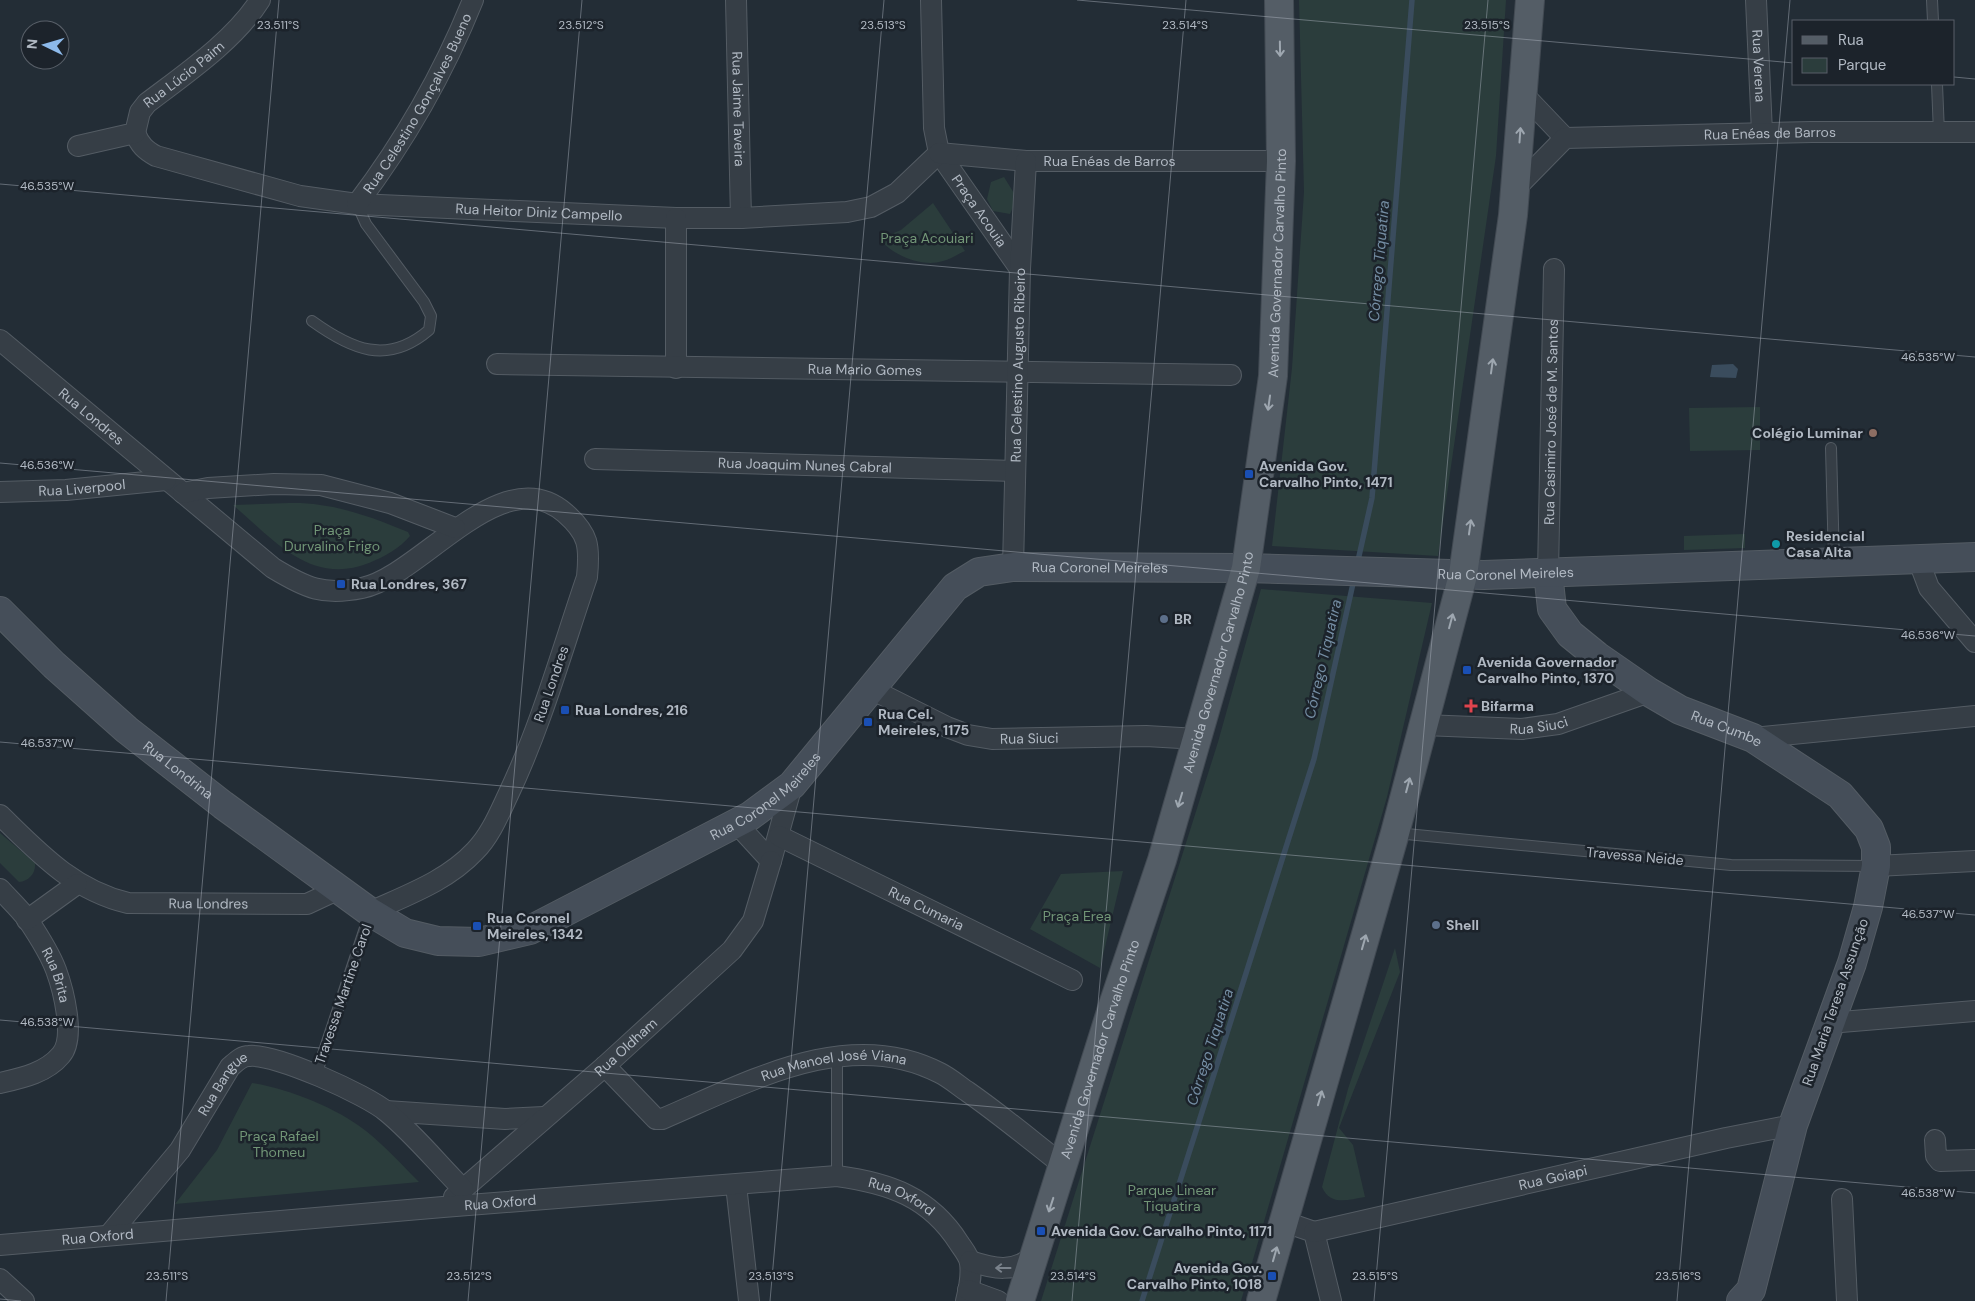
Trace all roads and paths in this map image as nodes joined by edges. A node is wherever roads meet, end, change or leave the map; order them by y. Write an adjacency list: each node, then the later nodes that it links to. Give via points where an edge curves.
1 (260, 0): 14 (street, Rua Lúcio Paim, via 250,17 147,103 140,112)
2 (473, 0): 22 (street, Rua Celestino Gonçalves Bueno, via 460,33 417,114 379,175)
3 (736, 0): 24 (street, Rua Jaime Taveira)
4 (931, 0): 18 (street, via 934,128)
5 (1279, 0): 20 (main road, Avenida Governador Carvalho Pinto, one-way to 20)
6 (1530, 0): 11 (main road)
7 (1756, 0): 12 (street, Rua Verena)
8 (1932, 0): 9 (lane)
9 (1933, 20)
10 (1937, 85): 15 (lane)
11 (1523, 94): 16 (street); 21 (main road, one-way to 11)
12 (1762, 132): 15 (street, Rua Enéas de Barros); 16 (street, Rua Enéas de Barros)
13 (1975, 132): 15 (street, Rua Enéas de Barros)
14 (135, 133): 17 (street); 22 (street, Rua Heitor Diniz Campello, via 145,150 156,156 300,196)
15 (1939, 133)
16 (1565, 138): 21 (street)
17 (78, 146)
18 (939, 153): 19 (street, Rua Enéas de Barros); 24 (street, Rua Heitor Diniz Campello, via 898,193 872,207 847,212); 25 (street, Praça Acouia)
19 (1026, 161): 20 (street, Rua Enéas de Barros); 25 (street, Rua Celestino Augusto Ribeiro)
20 (1281, 161): 44 (main road, Avenida Governador Carvalho Pinto, one-way to 44, via 1273,376)
21 (1516, 188): 46 (main road, one-way to 21)
22 (356, 204): 23 (street, Rua Heitor Diniz Campello); 27 (lane, via 366,224 424,302 431,316 429,330 405,346 363,349 338,340)
23 (676, 218): 24 (street, Rua Heitor Diniz Campello); 30 (street)
24 (742, 218)
25 (1020, 269): 31 (street, Rua Celestino Augusto Ribeiro)
26 (1554, 269): 45 (street, Rua Casimiro José de M. Santos)
27 (312, 321)
28 (0, 340): 36 (street, Rua Londres)
29 (497, 364): 30 (street, Rua Mario Gomes)
30 (676, 368): 31 (street, Rua Mario Gomes)
31 (1017, 372): 32 (street, Rua Mario Gomes); 35 (street, Rua Celestino Augusto Ribeiro)
32 (1232, 375)
33 (1831, 448): 42 (lane)
34 (595, 459): 35 (street, Rua Joaquim Nunes Cabral)
35 (1014, 471): 43 (street, Rua Celestino Augusto Ribeiro)
36 (166, 480): 37 (street, Rua Liverpool); 38 (street, Rua Londres)
37 (0, 492)
38 (182, 493): 39 (street, via 274,484 321,485 390,502); 39 (street, Rua Londres, via 273,568 302,585 332,592 365,587 398,571)
39 (455, 528): 66 (street, Rua Londres, via 499,505 529,498 555,504 581,527 589,552 587,577 526,758 476,850 458,867 433,883)
40 (1975, 557): 41 (street, Rua Coronel Meireles)
41 (1918, 559): 42 (street, Rua Coronel Meireles); 48 (street, via 1929,588)
42 (1834, 563): 45 (street, Rua Coronel Meireles)
43 (1013, 567): 44 (street, Rua Coronel Meireles); 49 (street, Rua Coronel Meireles, via 979,572 955,587)
44 (1246, 568): 46 (street, Rua Coronel Meireles); 53 (main road, Avenida Governador Carvalho Pinto)
45 (1548, 574): 46 (street, Rua Coronel Meireles); 50 (street, Rua Cumbe, via 1552,609 1570,634)
46 (1463, 575): 52 (main road, one-way to 46)
47 (0, 611): 65 (street, Rua Londrina, via 127,730)
48 (1975, 642)
49 (871, 689): 53 (street, Rua Siuci, via 968,735 992,739); 55 (street, Rua Coronel Meireles)
50 (1649, 692): 52 (street, Rua Siuci, via 1558,724 1522,730); 54 (street, Rua Cumbe, via 1680,710)
51 (1975, 716): 54 (street, Rua Cumbe)
52 (1424, 725): 58 (main road, one-way to 52)
53 (1198, 738): 80 (main road, Avenida Governador Carvalho Pinto, one-way to 80)
54 (1753, 738): 62 (street, Rua Maria Teresa Assunção, via 1840,795 1869,829 1876,847)
55 (792, 785): 57 (street, Rua Coronel Meireles); 59 (street, Rua Oldham)
56 (0, 815): 63 (street, Rua Londres)
57 (736, 824): 60 (street); 66 (street, Rua Coronel Meireles, via 530,930 479,942 438,941 405,933)
58 (1395, 833): 62 (lane, Travessa Neide, via 1731,865); 86 (main road, one-way to 58)
59 (779, 836): 60 (street, Rua Oldham); 68 (street, Rua Cumaria)
60 (771, 861): 72 (street, Rua Oldham, via 753,921 732,950)
61 (1975, 861): 62 (street)
62 (1876, 866): 70 (street, Rua Maria Teresa Assunção, via 1857,944)
63 (77, 884): 65 (street, Rua Londres, via 104,898 128,903 172,904 307,904); 67 (street)
64 (0, 889): 67 (street, Rua Brita)
65 (339, 889): 66 (street, Rua Londrina)
66 (370, 912): 73 (lane, Travessa Martine Carol)
67 (27, 920): 74 (street, Rua Brita, via 56,969 67,1014 68,1036 63,1054 47,1068)
68 (1072, 980)
69 (1975, 1011): 70 (street)
70 (1829, 1022): 77 (street, Rua Maria Teresa Assunção)
71 (837, 1057): 72 (street, Rua Manoel José Viana, via 782,1068 662,1119 656,1119); 80 (street, Rua Manoel José Viana, via 885,1056 940,1073 985,1103); 81 (lane)
72 (605, 1066): 76 (street, Rua Oldham)
73 (316, 1075): 75 (street, Rua Bangue); 88 (street, Rua Bangue, via 263,1057 240,1058 230,1067 180,1150)
74 (0, 1083)
75 (386, 1111): 76 (street, Rua Bangue, via 506,1119); 83 (street, Rua Bangue)
76 (544, 1117): 83 (street, Rua Oldham)
77 (1793, 1125): 87 (street, Rua Goiapi); 94 (street, Rua Maria Teresa Assunção)
78 (1935, 1140): 79 (street, via 1936,1156 1940,1162)
79 (1975, 1160)
80 (1064, 1166): 90 (main road, Avenida Governador Carvalho Pinto, one-way to 90)
81 (837, 1176): 82 (street, Rua Oxford); 91 (street, Rua Oxford, via 871,1180 911,1195 950,1229)
82 (736, 1185): 85 (street, Rua Oxford); 96 (street)
83 (463, 1189): 85 (street, Rua Oldham)
84 (1842, 1199): 101 (street)
85 (443, 1207): 88 (street, Rua Oxford)
86 (1285, 1222): 87 (street); 99 (main road, one-way to 86)
87 (1314, 1232): 100 (street)
88 (108, 1235): 89 (street, Rua Oxford)
89 (0, 1245)
90 (1034, 1256): 91 (street, one-way to 91, via 1013,1268 996,1268); 98 (main road, Avenida Governador Carvalho Pinto)
91 (970, 1261): 93 (street)
92 (0, 1279): 95 (street)
93 (967, 1296): 97 (street)
94 (1749, 1297)
95 (24, 1301)
96 (748, 1301)
97 (998, 1301)
98 (1020, 1301)
99 (1261, 1301)
100 (1330, 1301)
101 (1848, 1301)

